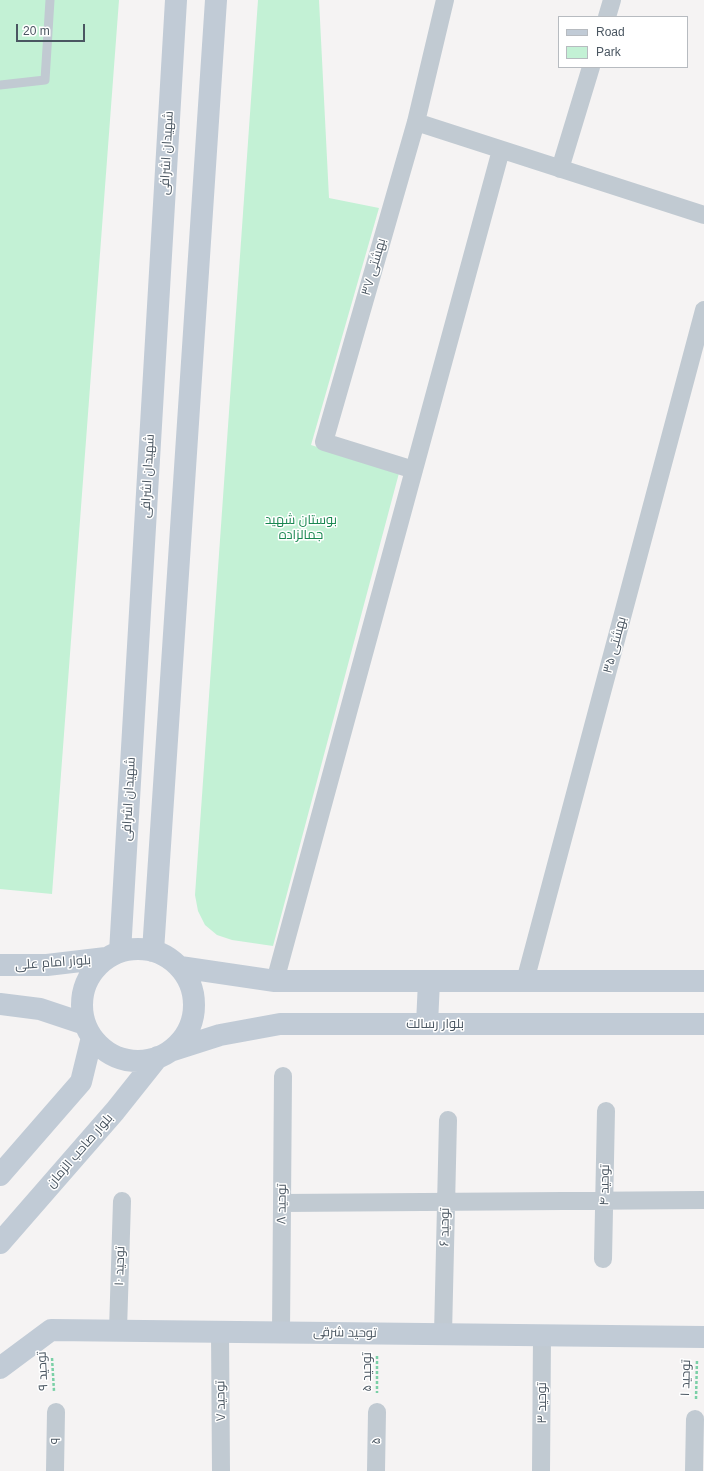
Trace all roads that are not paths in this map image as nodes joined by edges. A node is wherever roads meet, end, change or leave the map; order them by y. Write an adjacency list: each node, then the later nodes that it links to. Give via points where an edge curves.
1 (50, 0): 6 (lane, via 45,80)
2 (176, 0): 14 (main road, شهیدان اشرافی)
3 (216, 0): 13 (main road)
4 (445, 0): 7 (street, بهشتی ۳۷)
5 (591, 68): 9 (street)
6 (0, 85)
7 (416, 122): 8 (street); 12 (street, بهشتی ۳۷, via 324,442)
8 (501, 150): 9 (street); 12 (street)
9 (560, 169): 10 (street)
10 (704, 215)
11 (704, 310): 19 (street, بهشتی ۳۵)
12 (414, 470): 17 (street)
13 (153, 950): 14 (main road, via 134,949); 16 (main road)
14 (113, 955): 15 (main road, بلوار امام علی, via 47,965); 24 (main road, via 96,968 83,995 82,1009)
15 (0, 965)
16 (180, 967): 17 (main road); 25 (main road, via 191,986 194,1015 185,1035)
17 (275, 981): 18 (main road)
18 (429, 981): 19 (main road); 22 (main road)
19 (526, 981): 20 (main road)
20 (704, 981)
21 (0, 1004): 24 (main road, via 40,1009)
22 (427, 1024): 23 (main road, بلوار رسالت); 25 (main road, بلوار رسالت, via 280,1024 220,1035)
23 (704, 1024)
24 (89, 1030): 25 (main road, via 102,1048 114,1056 143,1061); 29 (main road, via 81,1082)
25 (164, 1054): 35 (main road, بلوار صاحب الزمان)
26 (283, 1076): 34 (street, توحید ۸)
27 (606, 1111): 32 (street, توحید ۴)
28 (448, 1120): 33 (street, توحید ۶)
29 (0, 1175)
30 (704, 1200): 32 (street)
31 (122, 1201): 37 (street, توحید ۱۰)
32 (604, 1201): 33 (street); 36 (street, توحید ۴)
33 (446, 1202): 34 (street); 40 (street, توحید ۶)
34 (282, 1203): 39 (street, توحید ۸)
35 (0, 1243)
36 (603, 1259)
37 (118, 1330): 38 (main road, توحید شرقی); 43 (main road, توحید شرقی, via 51,1330)
38 (220, 1332): 39 (main road, توحید شرقی); 48 (street, توحید ۷)
39 (281, 1332): 40 (main road, توحید شرقی)
40 (443, 1334): 41 (main road, توحید شرقی)
41 (542, 1335): 42 (main road, توحید شرقی); 50 (street, توحید ۳)
42 (701, 1337)
43 (0, 1368)
44 (56, 1412): 47 (street, ۹)
45 (377, 1412): 49 (street, ۵)
46 (695, 1419): 51 (street)
47 (56, 1471)
48 (222, 1471)
49 (376, 1471)
50 (541, 1471)
51 (694, 1471)

